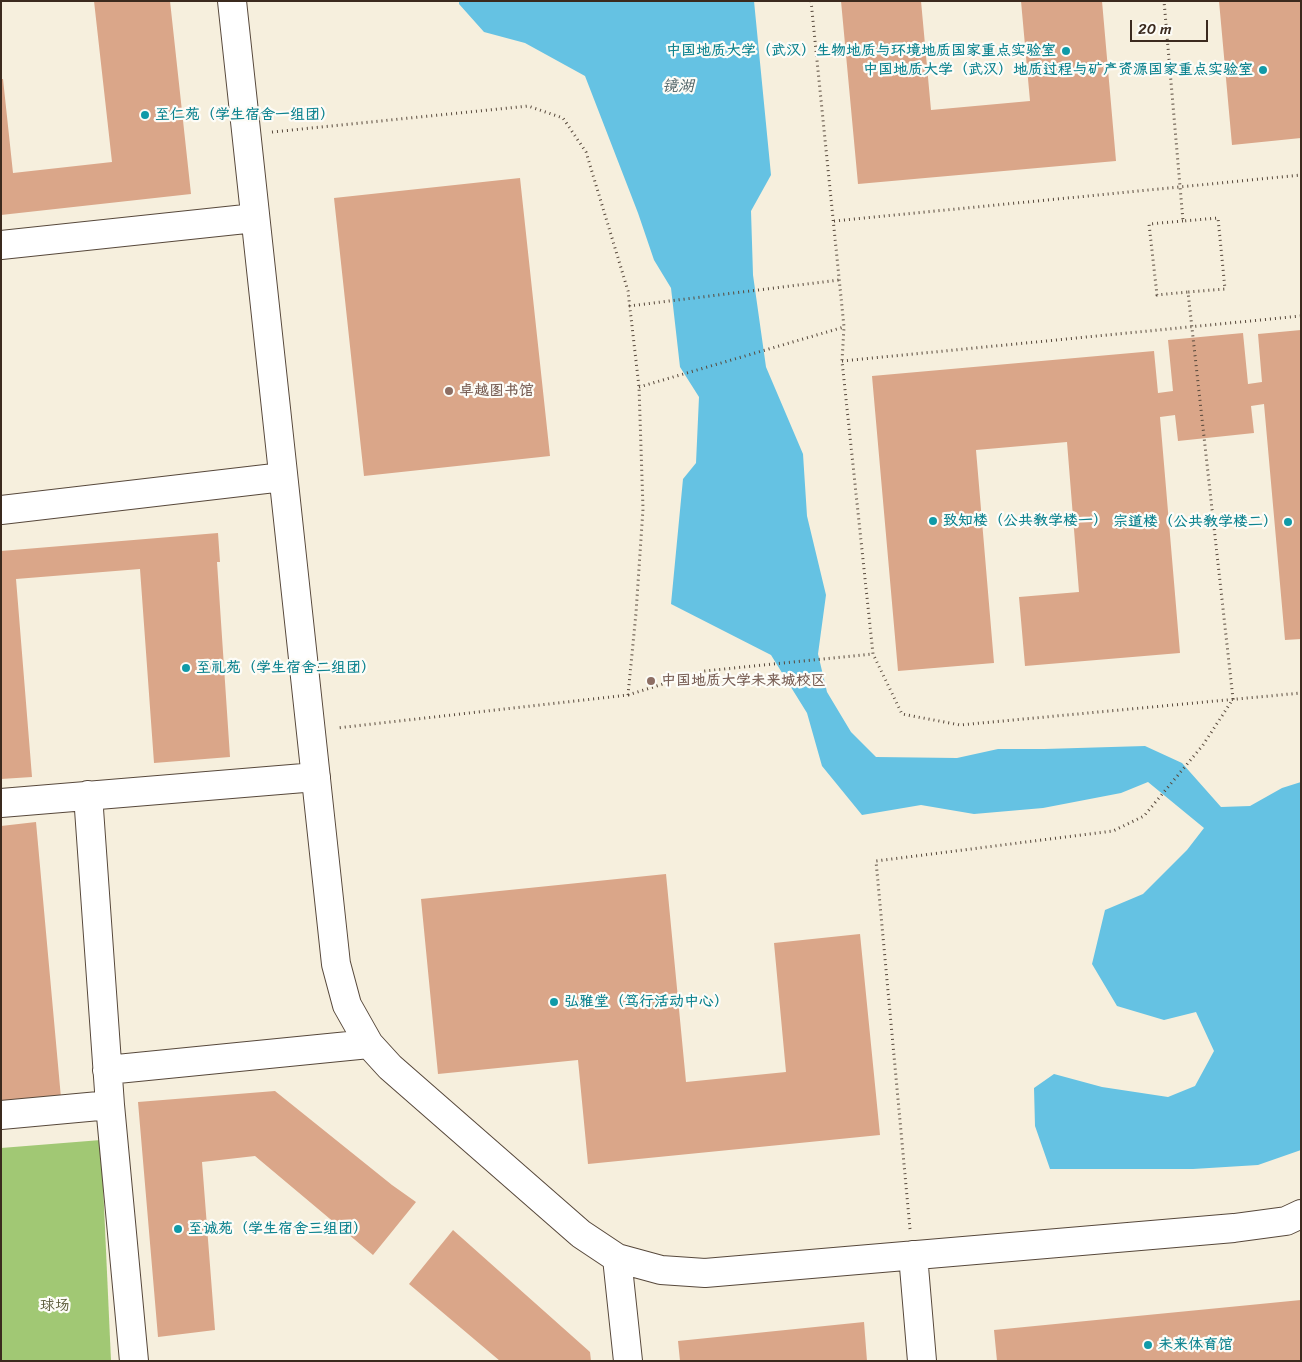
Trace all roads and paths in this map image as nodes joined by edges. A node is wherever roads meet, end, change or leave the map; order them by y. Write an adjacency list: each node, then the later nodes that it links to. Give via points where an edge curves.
1 (232, 1): 4 (street)
2 (811, 1): 8 (path)
3 (1164, 1): 6 (path)
4 (246, 135): 7 (street); 13 (path, via 528,106 564,118 586,152 628,291)
5 (1301, 175): 6 (path)
6 (1180, 186): 8 (path); 9 (path)
7 (255, 218): 10 (street); 19 (street)
8 (834, 220): 11 (path)
9 (1183, 221): 12 (path, via 1149,224 1156,295); 12 (path, via 1218,218 1225,289)
10 (1, 245)
11 (839, 280): 13 (path); 15 (path)
12 (1188, 292): 16 (path)
13 (629, 306): 18 (path)
14 (1301, 316): 16 (path)
15 (844, 327): 17 (path); 18 (path)
16 (1192, 327): 17 (path); 24 (path)
17 (842, 362): 21 (path)
18 (639, 387): 23 (path, via 643,509)
19 (283, 477): 20 (street); 25 (street)
20 (1, 510)
21 (873, 654): 23 (path, via 704,671); 24 (path, via 902,714 960,725)
22 (1301, 693): 24 (path)
23 (628, 695): 25 (path)
24 (1233, 699): 34 (path, via 1203,745 1144,816 1113,831 876,861)
25 (311, 731): 26 (street)
26 (316, 777): 27 (street); 29 (street, via 336,964 347,1005)
27 (88, 795): 28 (street); 30 (street)
28 (1, 803)
29 (369, 1044): 30 (street); 35 (street, via 390,1067 581,1234)
30 (108, 1070): 31 (street)
31 (110, 1105): 32 (street); 36 (street)
32 (1, 1115)
33 (1301, 1214): 34 (street, via 1286,1221 1234,1228)
34 (913, 1255): 35 (street, via 705,1273 661,1270); 38 (street)
35 (617, 1258): 37 (street)
36 (134, 1361)
37 (628, 1361)
38 (922, 1361)

